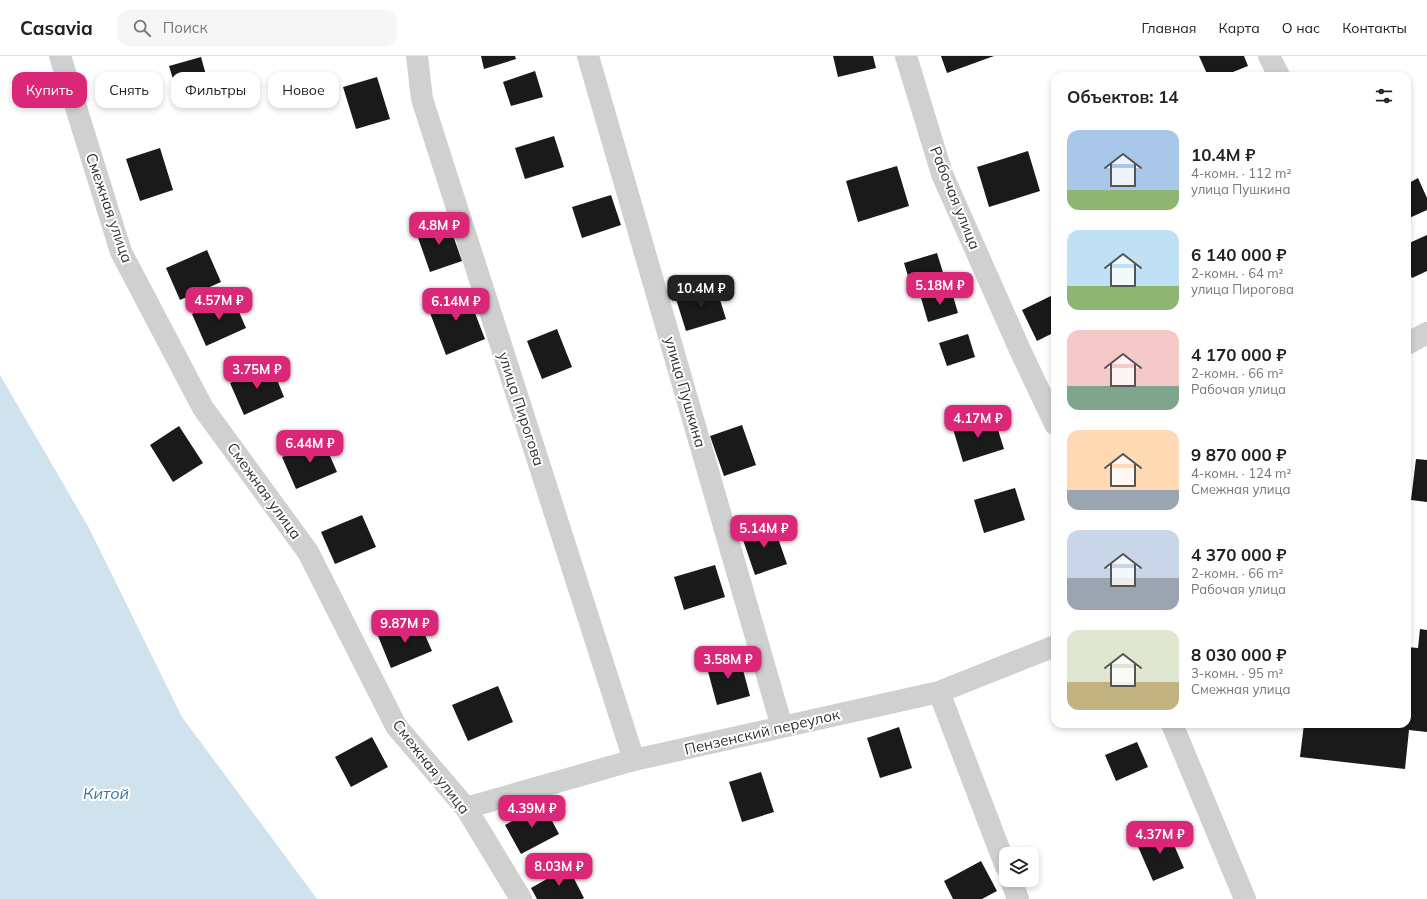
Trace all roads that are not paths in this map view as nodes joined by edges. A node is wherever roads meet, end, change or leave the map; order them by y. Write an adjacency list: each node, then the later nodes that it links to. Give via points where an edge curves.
1 (60, 56): 13 (street, Смежная улица, via 121,252 203,408 308,552 396,726)
2 (417, 56): 12 (street, улица Пирогова, via 422,99)
3 (588, 56): 10 (street, улица Пушкина)
4 (906, 56): 7 (street, Рабочая улица, via 942,174)
5 (1269, 56): 6 (street)
6 (1277, 72)
7 (1051, 416)
8 (1051, 648): 9 (street, Пензенский переулок)
9 (939, 692): 10 (street, Пензенский переулок); 14 (street)
10 (782, 728): 12 (street, Пензенский переулок)
11 (1174, 728): 18 (street)
12 (634, 760): 13 (street, Пензенский переулок)
13 (466, 808): 16 (street, Смежная улица)
14 (999, 849)
15 (1014, 887): 17 (street)
16 (521, 899)
17 (1018, 899)
18 (1245, 899)

